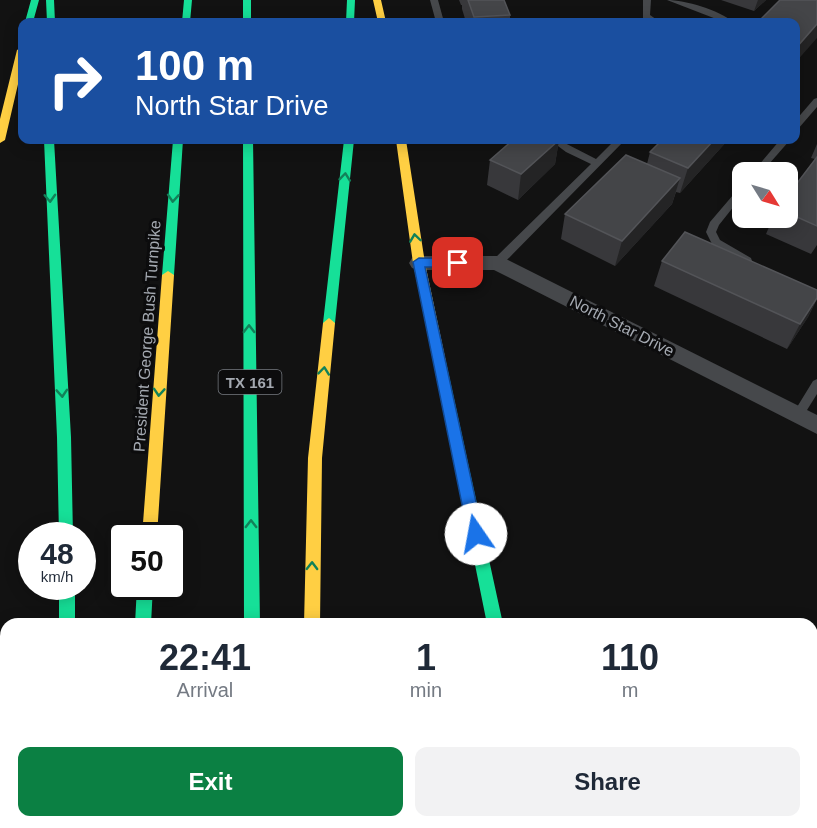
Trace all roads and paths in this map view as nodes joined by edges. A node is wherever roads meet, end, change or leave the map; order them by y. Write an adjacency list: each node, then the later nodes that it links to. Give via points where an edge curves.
1 (35, 0): 10 (main road)
2 (50, 0): 11 (main road)
3 (188, 0): 12 (main road)
4 (247, 0): 13 (main road)
5 (351, 0): 14 (main road)
6 (377, 0): 15 (main road)
7 (434, 0): 16 (lane)
8 (647, 0): 17 (lane, via 646,16)
9 (671, 0): 18 (lane)
10 (30, 18)
11 (51, 18)
12 (186, 18)
13 (247, 18)
14 (350, 18)
15 (381, 18)
16 (439, 18)
17 (649, 18)
18 (722, 18)
19 (18, 66): 22 (main road)
20 (817, 101): 21 (lane)
21 (800, 121)
22 (0, 140)
23 (49, 144): 40 (main road, one-way to 40, via 66,451)
24 (177, 144): 41 (main road, President George Bush Turnpike, one-way to 41)
25 (248, 144): 46 (main road, TX 161, one-way to 25)
26 (349, 144): 47 (main road, one-way to 26, via 315,458)
27 (402, 144): 34 (main road, one-way to 27)
28 (560, 144): 32 (lane)
29 (616, 144): 32 (lane)
30 (782, 144): 31 (lane)
31 (766, 162)
32 (597, 163): 35 (lane)
33 (732, 202): 36 (lane, via 711,232 716,242)
34 (419, 262): 35 (street, North Star Drive); 48 (main road)
35 (497, 263): 38 (street, North Star Drive)
36 (763, 268)
37 (817, 384): 38 (lane)
38 (798, 415): 39 (street, North Star Drive)
39 (817, 424)
40 (66, 522)
41 (150, 522)
42 (67, 600): 44 (main road)
43 (144, 600): 45 (main road)
44 (67, 618)
45 (143, 618)
46 (252, 618)
47 (312, 618)
48 (494, 618)

